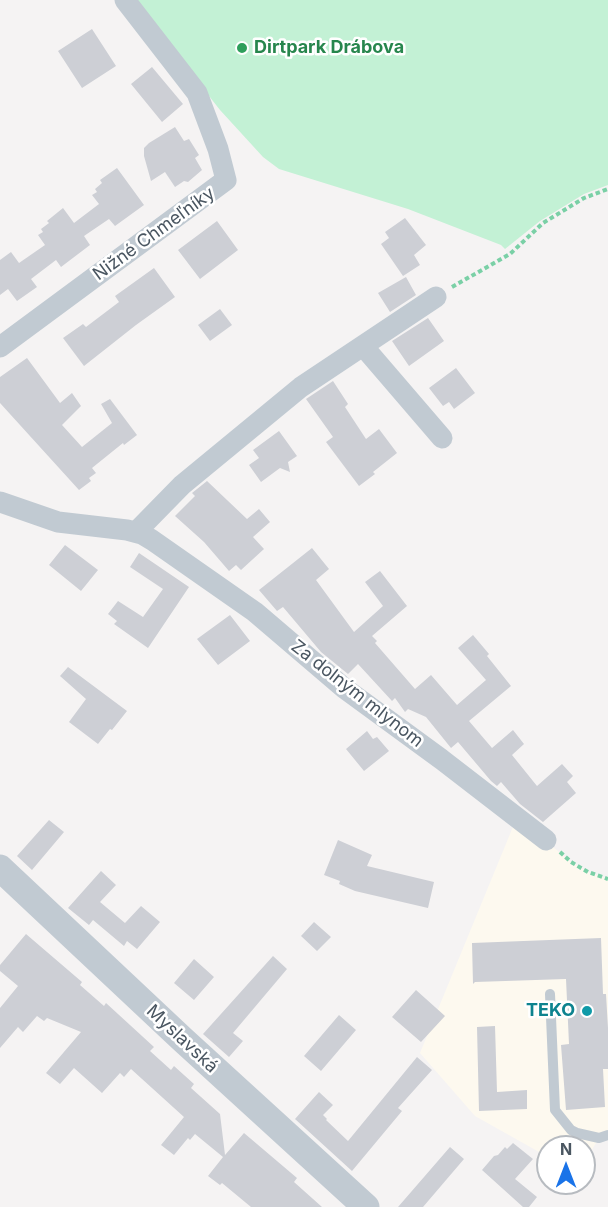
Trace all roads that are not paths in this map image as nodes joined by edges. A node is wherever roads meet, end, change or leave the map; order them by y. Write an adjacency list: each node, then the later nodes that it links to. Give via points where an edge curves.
1 (125, 0): 4 (street, Nižné Chmeľníky, via 197,93 226,180)
2 (436, 297): 3 (street)
3 (363, 346): 5 (street); 7 (street, via 291,395 182,485)
4 (0, 347)
5 (442, 438)
6 (0, 502): 7 (street, Za dolným mlynom, via 57,522)
7 (136, 532): 8 (street, Za dolným mlynom, via 244,603 344,688)
8 (546, 840)
9 (0, 868): 12 (street, Myslavská)
10 (550, 994): 11 (lane, via 555,1110 577,1133 599,1138)
11 (608, 1135)
12 (366, 1207)

